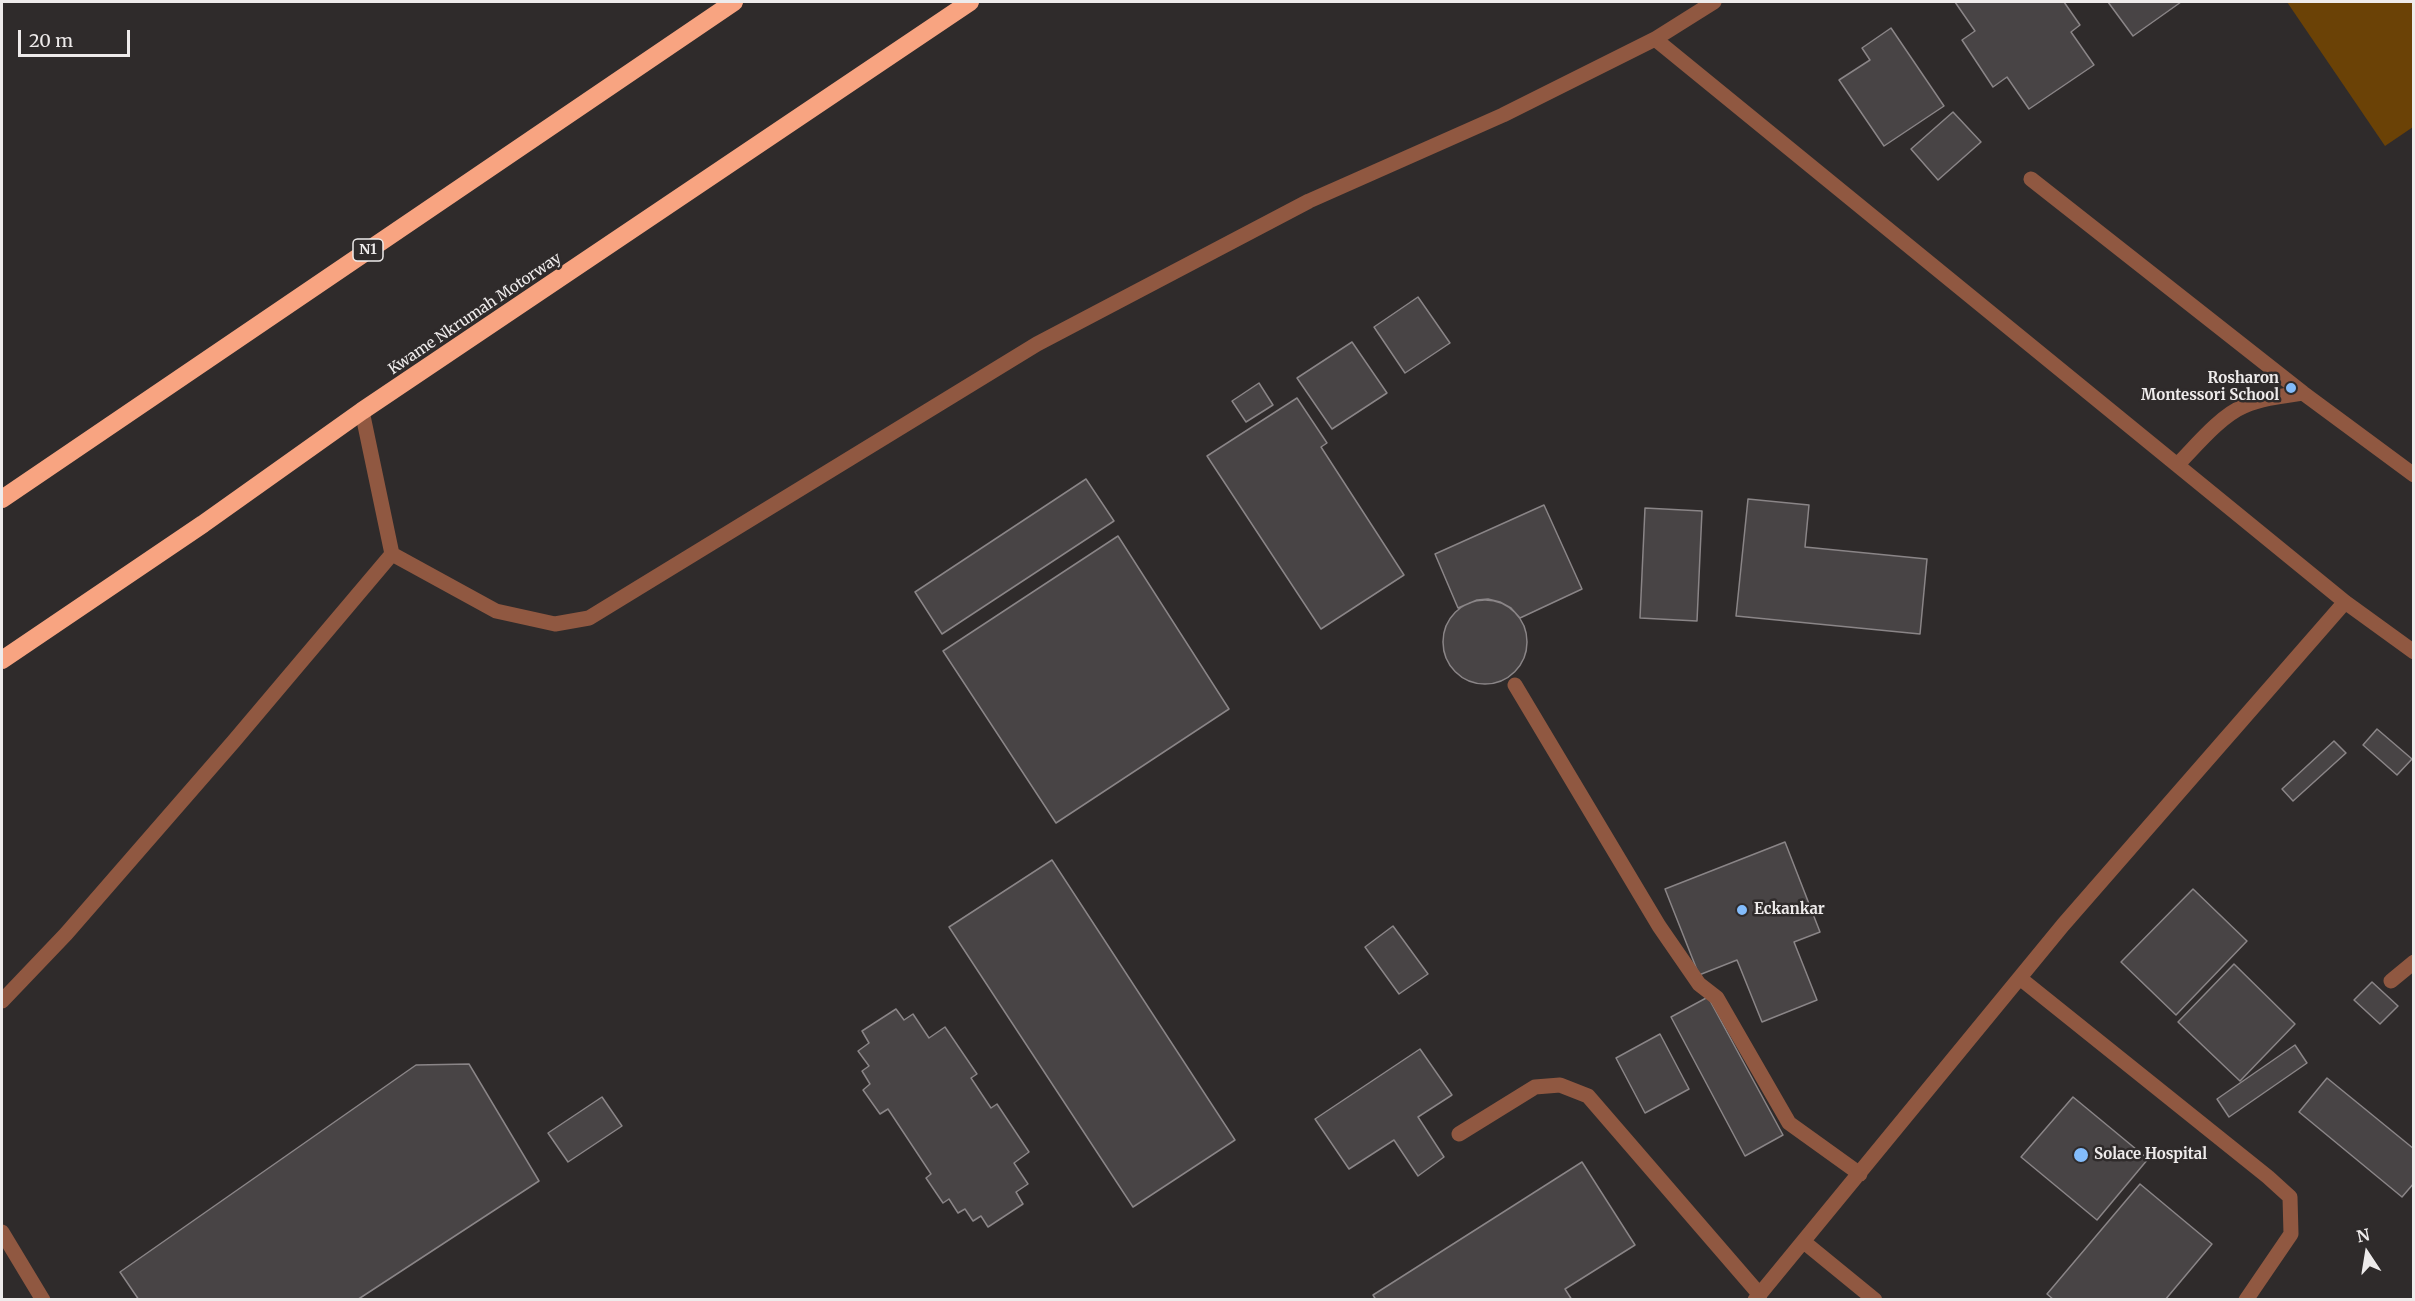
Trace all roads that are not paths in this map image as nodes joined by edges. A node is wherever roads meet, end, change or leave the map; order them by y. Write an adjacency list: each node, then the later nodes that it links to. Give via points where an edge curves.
1 (734, 2): 10 (highway, N1)
2 (970, 2): 7 (highway, Kwame Nkrumah Motorway)
3 (1714, 2): 4 (street)
4 (1655, 39): 8 (street); 11 (street, via 1503,115 1308,201 1037,344 589,618 555,624 496,611)
5 (2031, 179): 6 (street)
6 (2303, 393): 8 (street, via 2242,407); 9 (street)
7 (362, 411): 11 (street); 14 (highway, Kwame Nkrumah Motorway)
8 (2177, 465): 12 (street)
9 (2414, 475)
10 (2, 499)
11 (392, 554): 19 (street, via 66,934)
12 (2345, 602): 13 (street); 17 (street)
13 (2414, 652)
14 (2, 660)
15 (1515, 685): 21 (street, via 1659,926 1699,984 1717,998 1789,1123)
16 (2414, 962): 18 (street)
17 (2021, 978): 21 (street); 27 (street, via 2290,1197 2291,1234)
18 (2391, 981)
19 (2, 1001)
20 (1459, 1134): 24 (street, via 1535,1087 1560,1085 1588,1096)
21 (1860, 1174): 23 (street)
22 (2, 1232): 25 (street)
23 (1804, 1242): 24 (street); 26 (street)
24 (1758, 1297)
25 (43, 1299)
26 (1875, 1299)
27 (2246, 1299)

